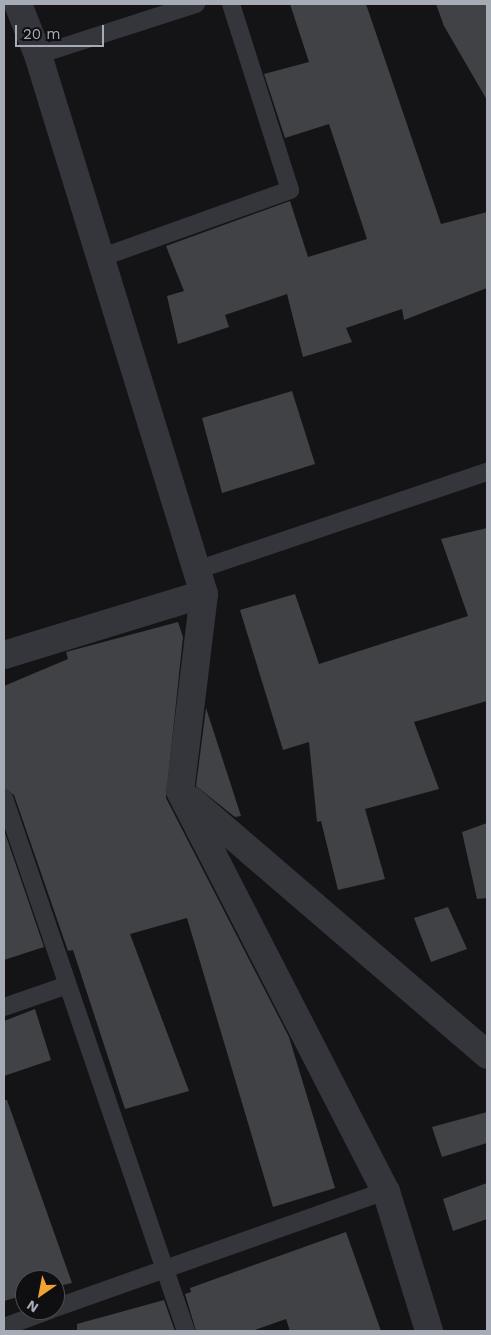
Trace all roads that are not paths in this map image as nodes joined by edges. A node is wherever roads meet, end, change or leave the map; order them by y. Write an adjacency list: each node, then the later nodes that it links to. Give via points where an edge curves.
1 (18, 4): 4 (street)
2 (196, 4): 4 (lane)
3 (231, 4): 5 (lane, via 290,190)
4 (38, 55): 5 (street)
5 (100, 258): 7 (street)
6 (487, 472): 7 (lane)
7 (201, 582): 8 (street); 9 (street)
8 (4, 655)
9 (180, 791): 13 (street); 14 (street)
10 (4, 798): 11 (lane)
11 (65, 986): 12 (lane); 15 (lane)
12 (4, 1007)
13 (487, 1055)
14 (386, 1191): 15 (lane); 20 (street)
15 (163, 1270): 16 (lane); 19 (lane)
16 (65, 1304)
17 (23, 1320): 18 (lane)
18 (4, 1327)
19 (186, 1331)
20 (429, 1331)

